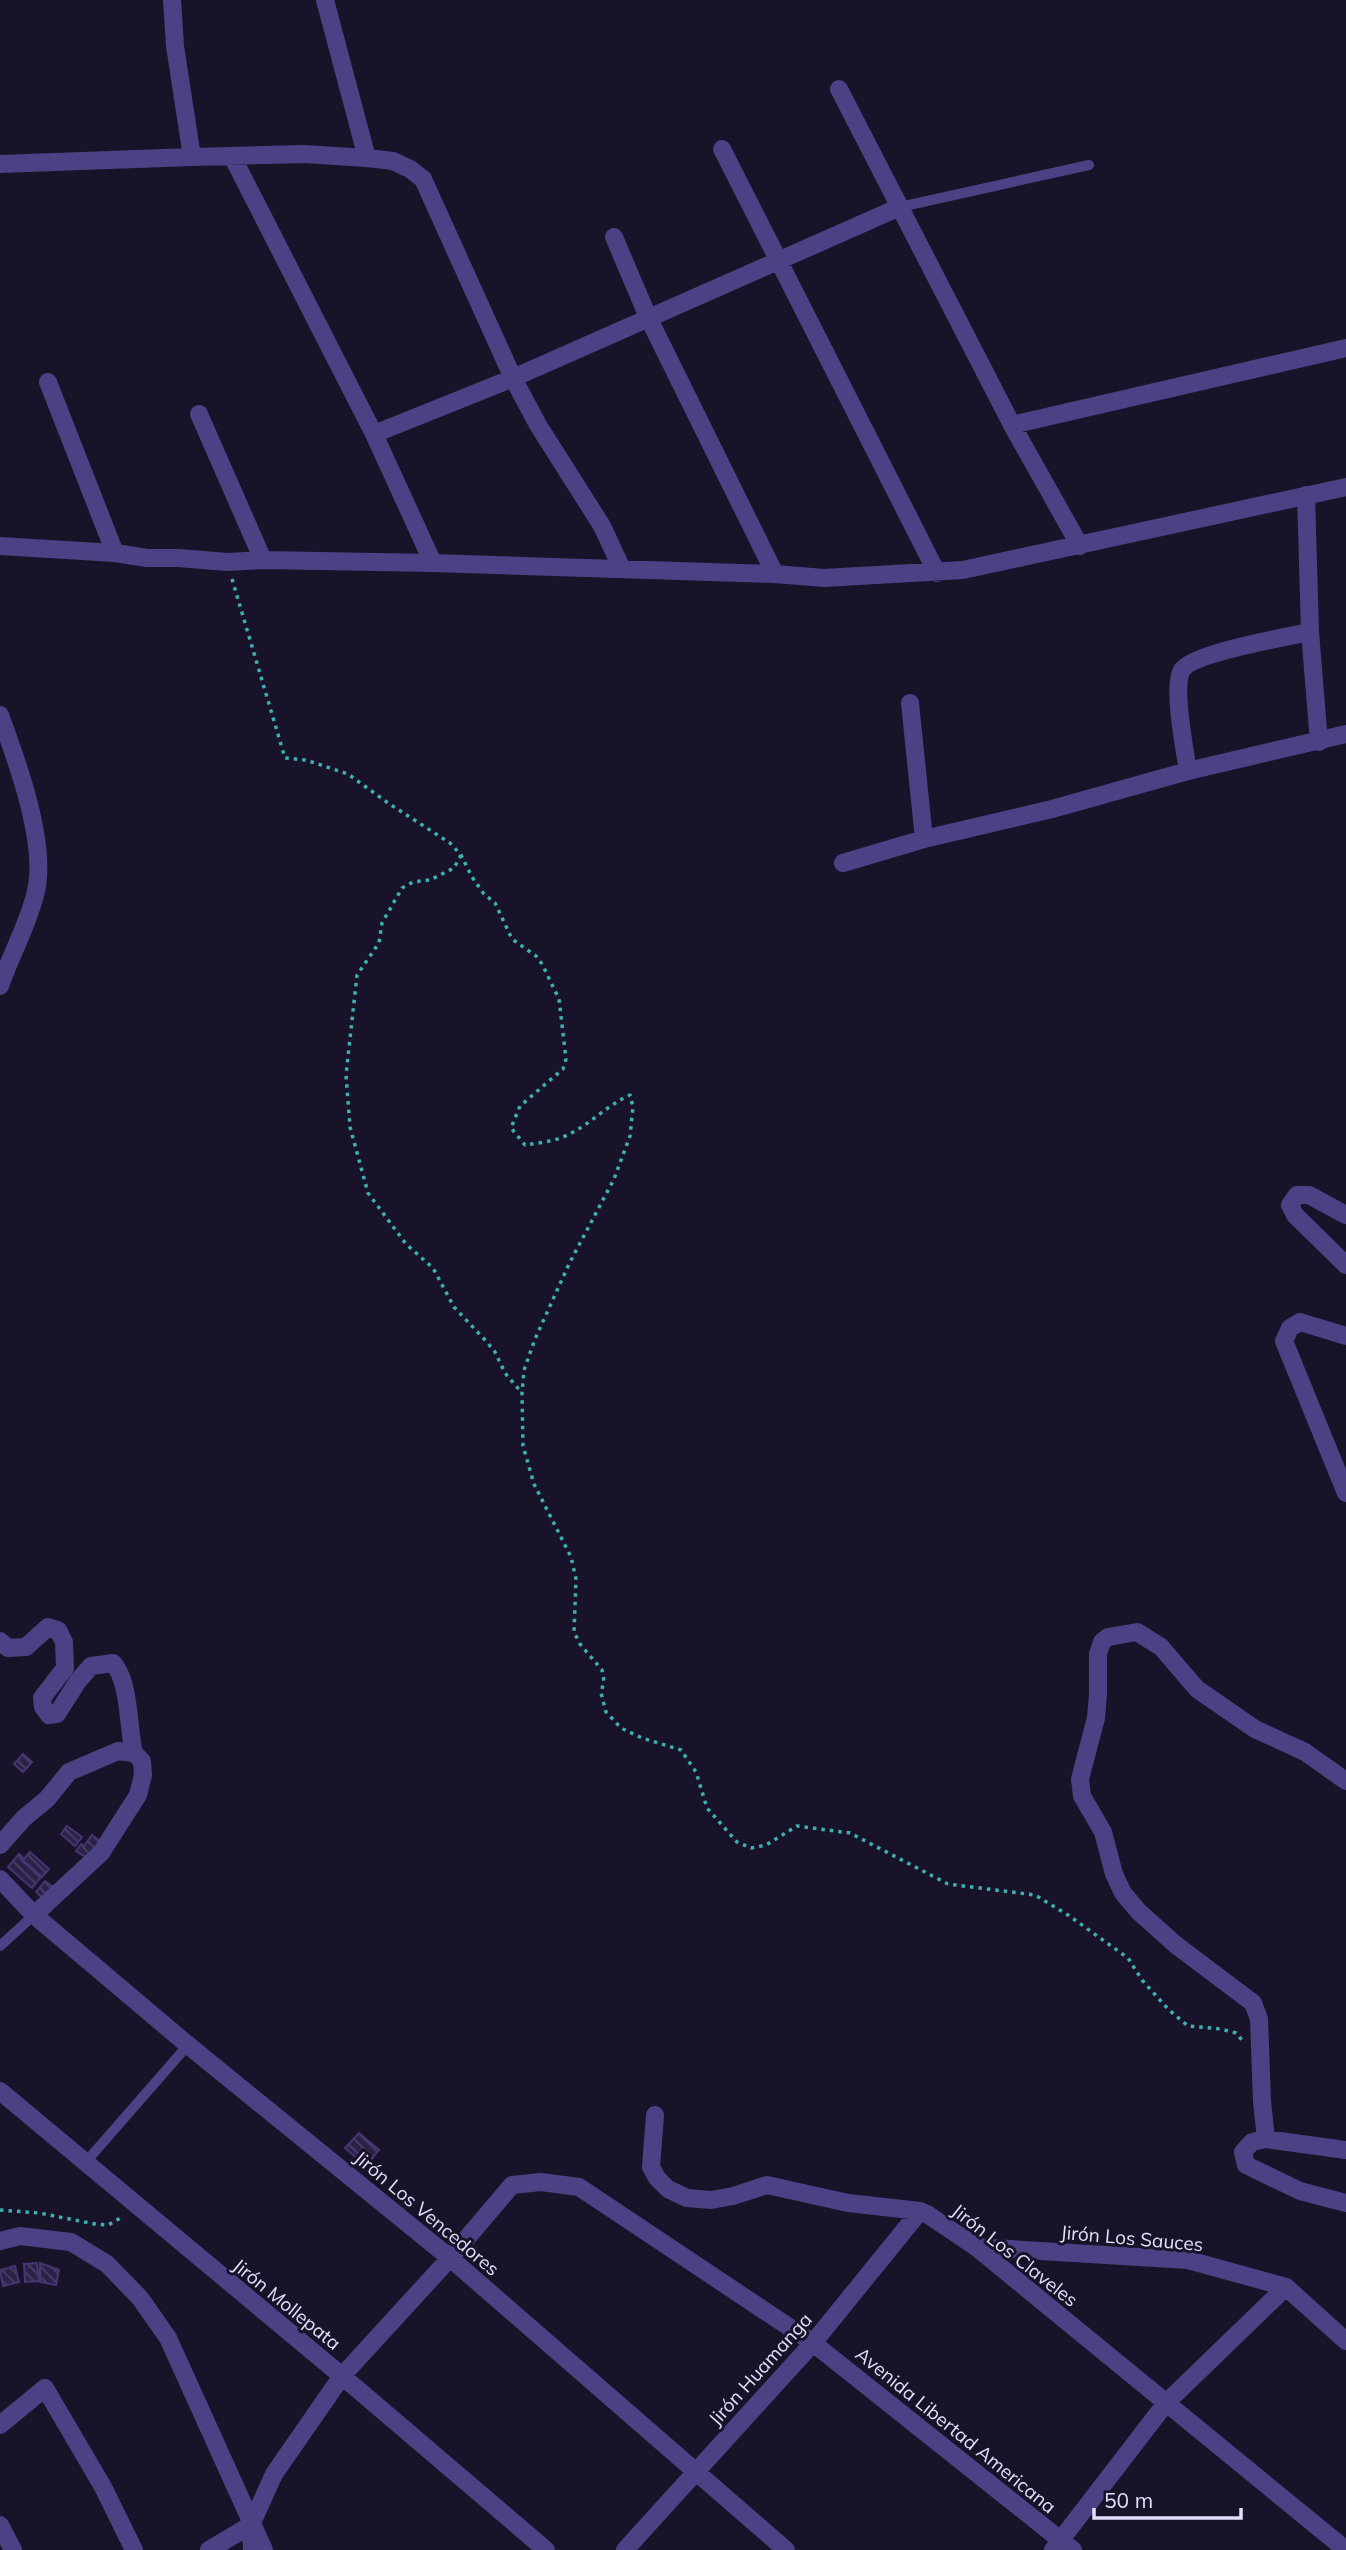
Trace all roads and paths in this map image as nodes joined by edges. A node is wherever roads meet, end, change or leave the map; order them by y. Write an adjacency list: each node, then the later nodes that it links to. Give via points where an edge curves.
1 (172, 0): 5 (street)
2 (325, 0): 7 (street)
3 (839, 89): 10 (street)
4 (722, 149): 12 (street)
5 (192, 157): 6 (street); 8 (street)
6 (233, 158): 7 (street, via 304,154); 19 (street)
7 (368, 158): 15 (street, via 393,162 423,179)
8 (0, 164)
9 (1089, 165): 10 (lane)
10 (900, 207): 12 (street); 18 (street)
11 (614, 237): 13 (street)
12 (778, 261): 13 (street); 30 (street)
13 (648, 317): 15 (street); 29 (street)
14 (1346, 348): 18 (street)
15 (513, 378): 19 (street); 28 (street, via 602,526)
16 (48, 382): 24 (street)
17 (198, 414): 25 (street)
18 (1012, 425): 23 (street)
19 (374, 434): 27 (street)
20 (1346, 487): 21 (street)
21 (1306, 495): 23 (street); 31 (street)
22 (0, 545): 24 (street)
23 (1080, 547): 30 (street)
24 (115, 553): 26 (street)
25 (263, 560): 26 (street); 27 (street)
26 (227, 562): 38 (path, via 285,758 348,774)
27 (433, 563): 28 (street)
28 (622, 569): 29 (street)
29 (775, 573): 30 (street, via 824,578)
30 (937, 573)
31 (1310, 632): 35 (street); 36 (street, via 1198,658 1182,670 1178,691)
32 (910, 703): 37 (street)
33 (0, 715): 40 (street, via 16,757 39,861 36,894)
34 (1346, 734): 35 (street)
35 (1319, 742): 36 (street)
36 (1188, 771): 37 (street)
37 (924, 839): 39 (street)
38 (461, 855): 44 (path, via 454,868 402,888 382,923 379,943 357,975 346,1075 350,1127 368,1193 406,1244 433,1268 454,1307 495,1352); 44 (path, via 472,877 495,903 512,939 542,964 559,999 565,1036 563,1069 520,1106 511,1128 524,1146 563,1137 630,1095 634,1107 630,1136 614,1180 535,1339)
39 (843, 863)
40 (0, 986)
41 (1346, 1215): 42 (street, via 1309,1195 1297,1195 1290,1205)
42 (1346, 1265)
43 (1346, 1336): 45 (street, via 1300,1322 1290,1328 1284,1341)
44 (522, 1393): 54 (path, via 523,1446 534,1484 571,1557 576,1579 574,1632 602,1670 606,1712 621,1728 681,1750 696,1772 707,1808 737,1842 751,1848 766,1845 797,1826 850,1833 948,1884 1035,1895 1128,1958 1167,2009 1188,2026 1236,2033)
45 (1346, 1493)
46 (0, 1641): 47 (street, via 8,1648 26,1647 48,1627 58,1630 64,1642 65,1668 42,1698 48,1715 57,1714 91,1666 113,1664 118,1668)
47 (134, 1753): 49 (street, via 118,1751 69,1772); 51 (street, via 142,1761 138,1795 101,1853)
48 (1346, 1782): 54 (street, via 1305,1752 1255,1729 1197,1689 1161,1647 1137,1632 1102,1642 1097,1654 1096,1718 1080,1779 1082,1796 1103,1832 1123,1893 1175,1945 1253,2003 1259,2019)
49 (0, 1845)
50 (0, 1879): 51 (street, Jirón Los Vencedores)
51 (34, 1915): 52 (lane); 53 (street, Jirón Los Vencedores)
52 (0, 1946)
53 (188, 2045): 59 (lane); 66 (street, Jirón Los Vencedores)
54 (1261, 2057): 57 (street)
55 (0, 2091): 59 (street, Jirón Mollepata)
56 (655, 2115): 63 (street, Jirón Los Claveles, via 652,2167 668,2189 687,2198 711,2200 767,2185 848,2203)
57 (1266, 2139): 58 (street); 60 (street, via 1252,2142 1243,2152 1246,2165 1300,2191)
58 (1346, 2150)
59 (85, 2164): 61 (street, Jirón Mollepata)
60 (1346, 2203)
61 (137, 2207): 62 (path, via 108,2225); 70 (street, Jirón Mollepata)
62 (0, 2210)
63 (920, 2211): 65 (street, Jirón Los Claveles); 69 (street, Jirón Huamanga)
64 (0, 2241): 75 (street, via 20,2236 71,2242 107,2264 140,2298 168,2338)
65 (976, 2247): 67 (street, Jirón Los Sauces, via 1188,2260); 71 (street, Jirón Los Claveles)
66 (450, 2258): 69 (street, Avenida Libertad Americana, via 512,2185 541,2182 579,2187); 70 (street); 73 (street, Jirón Los Vencedores)
67 (1286, 2287): 68 (street, Jirón Los Sauces); 71 (street)
68 (1346, 2341)
69 (813, 2343): 73 (street, Jirón Huamanga); 76 (street, Avenida Libertad Americana)
70 (342, 2376): 75 (street, via 274,2474); 82 (street, Jirón Mollepata)
71 (1166, 2403): 76 (street); 85 (street, Jirón Los Claveles)
72 (0, 2425): 78 (street, via 45,2388)
73 (695, 2472): 83 (street, Jirón Huamanga); 84 (street, Jirón Los Vencedores)
74 (0, 2525): 77 (street)
75 (251, 2525): 79 (street); 80 (street); 81 (street)
76 (1062, 2547)
77 (13, 2550)
78 (135, 2550)
79 (209, 2550)
80 (252, 2550)
81 (264, 2550)
82 (546, 2550)
83 (625, 2550)
84 (786, 2550)
85 (1346, 2550)

